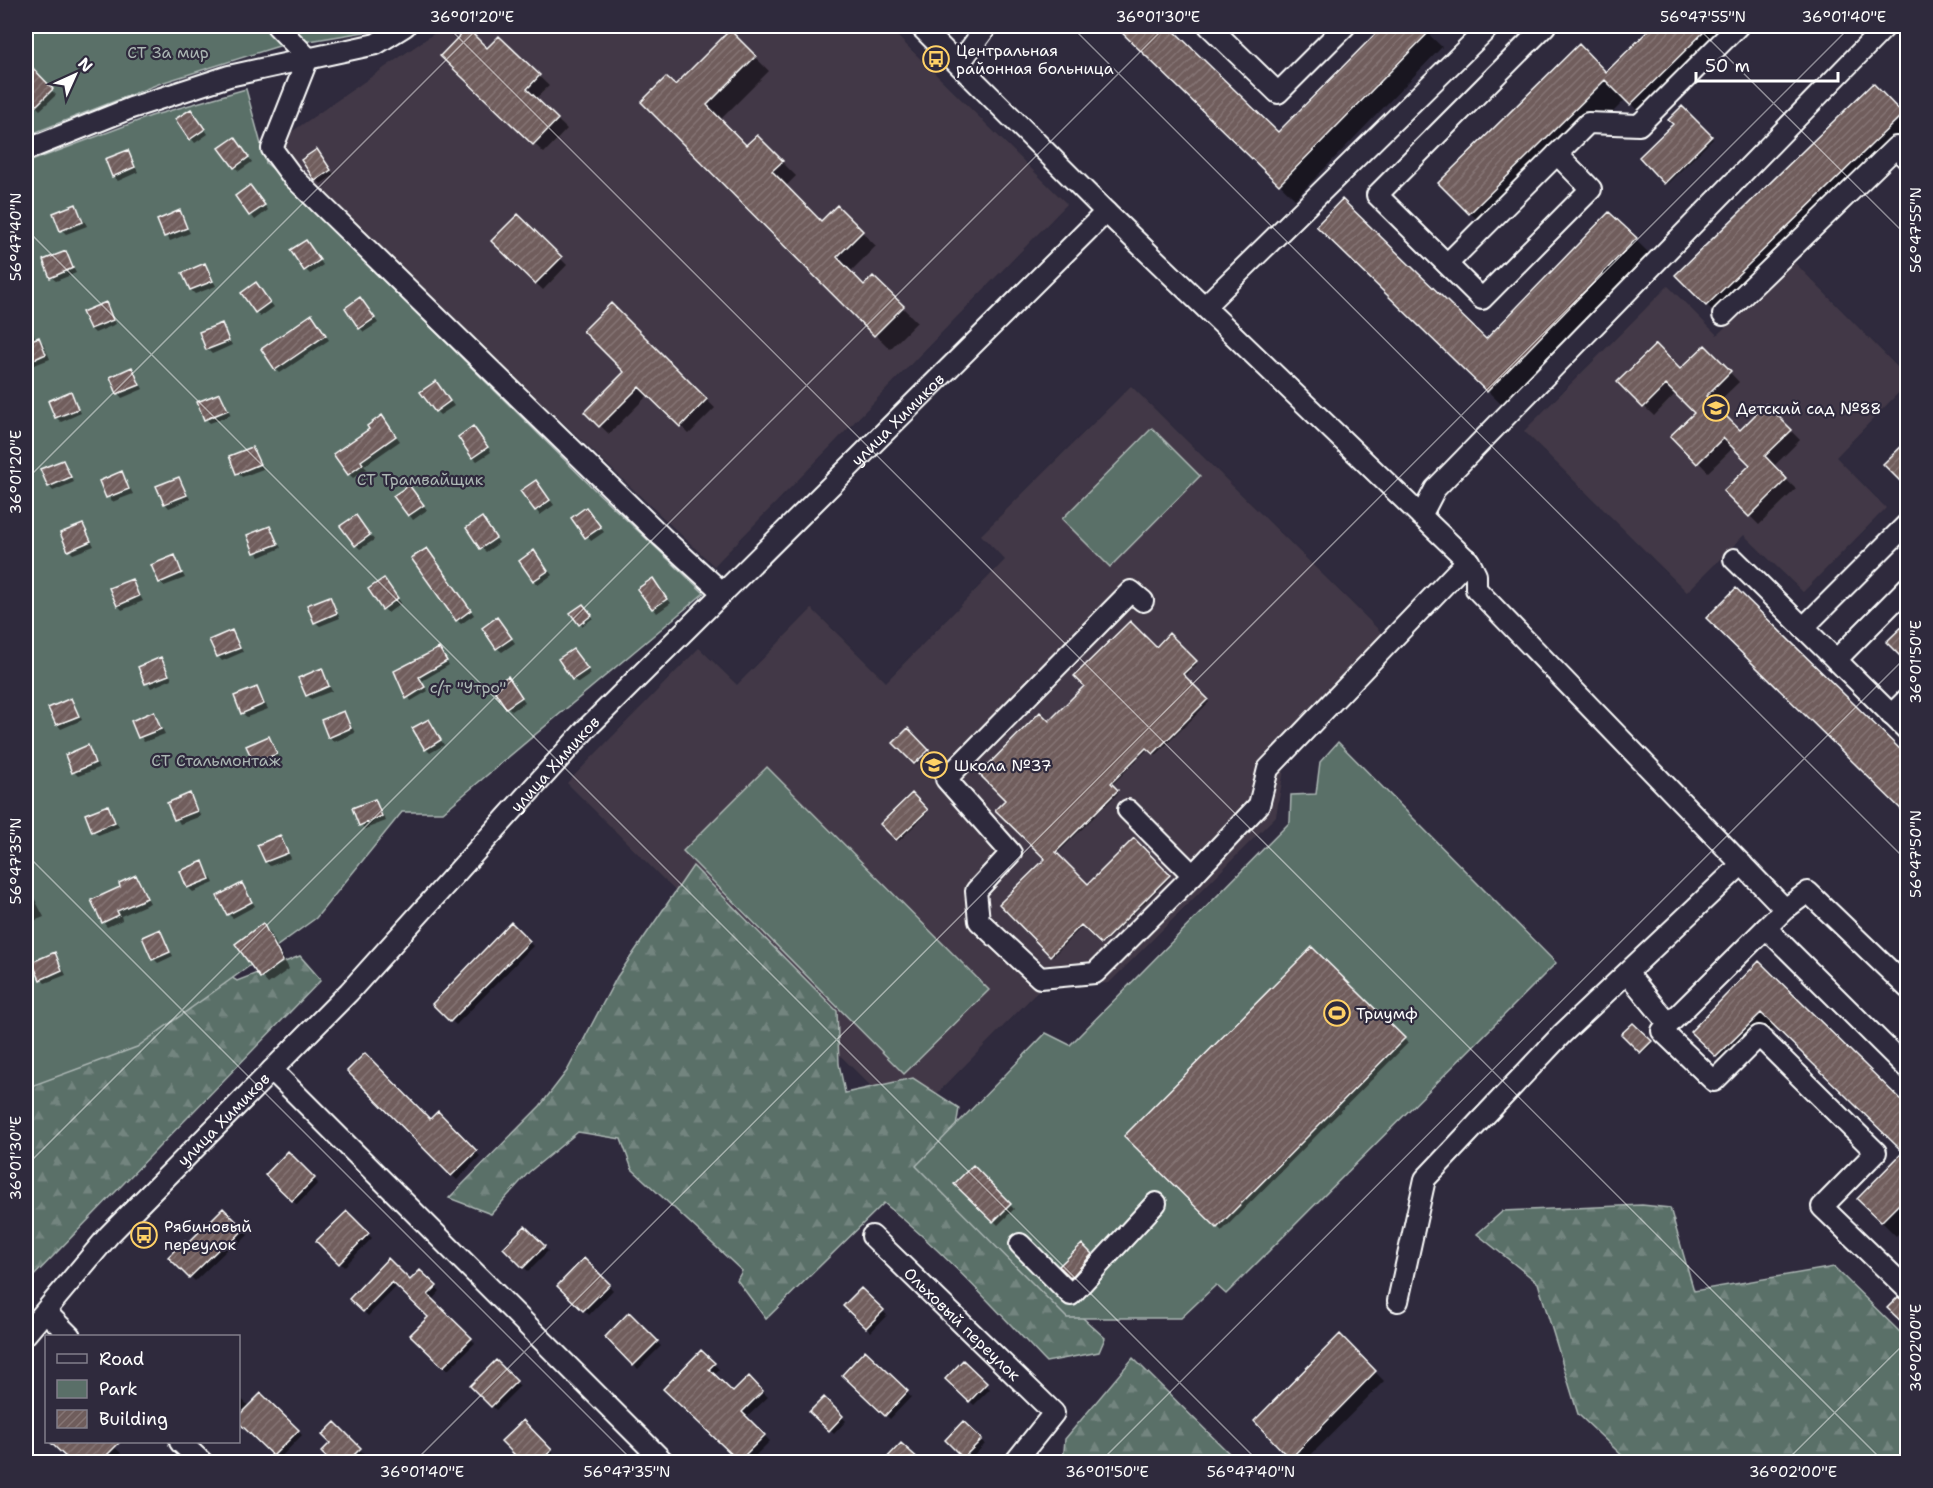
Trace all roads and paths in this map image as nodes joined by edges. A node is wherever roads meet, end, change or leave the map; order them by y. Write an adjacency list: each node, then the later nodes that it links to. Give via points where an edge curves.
1 (277, 26): 11 (street)
2 (405, 26): 11 (street, via 376,44)
3 (920, 26): 12 (street)
4 (987, 26): 12 (street)
5 (1209, 26): 6 (street, via 1278,93)
6 (1345, 26)
7 (1490, 26): 18 (street)
8 (1545, 26): 17 (street, via 1377,195)
9 (1738, 26): 14 (street, via 1639,125 1588,123)
10 (1886, 26): 20 (street, via 1435,489)
11 (308, 58): 13 (street, via 229,76 131,108); 25 (street, via 272,149 292,176)
12 (958, 64): 16 (street)
13 (26, 150)
14 (1557, 154): 17 (street); 17 (street, via 1591,189 1482,299)
15 (1908, 160): 19 (street, via 1896,147)
16 (1106, 212): 18 (street); 25 (street, улица Химиков)
17 (1447, 264)
18 (1206, 306): 20 (street)
19 (1723, 315)
20 (1421, 516): 23 (street)
21 (1908, 523): 27 (street)
22 (1734, 559): 27 (street)
23 (1468, 560): 33 (street, via 1476,575 1476,589); 34 (street, via 1268,769 1259,806)
24 (1908, 587): 28 (street)
25 (723, 594): 41 (street, улица Химиков, via 586,729 435,899)
26 (1143, 601): 34 (street, via 1131,591 946,779 1011,852 976,891 979,921 1040,978 1095,973)
27 (1803, 628): 28 (street)
28 (1836, 660): 30 (street)
29 (1908, 698): 30 (street)
30 (1891, 715): 31 (street)
31 (1908, 731)
32 (1128, 810): 34 (street)
33 (1742, 864): 35 (street); 37 (street)
34 (1193, 875)
35 (1785, 909): 36 (street); 38 (street, via 1808,892)
36 (1766, 928): 39 (street); 40 (street)
37 (1628, 975): 39 (street); 46 (street, via 1562,1034 1425,1179)
38 (1908, 988)
39 (1670, 1024): 45 (street, via 1662,1031 1714,1081 1759,1036 1876,1152 1822,1207)
40 (1908, 1069)
41 (272, 1070): 47 (street, улица Химиков, via 109,1235); 52 (street)
42 (1156, 1203): 44 (street, via 1071,1295)
43 (872, 1236): 53 (street, Ольховый переулок, via 1054,1413)
44 (1020, 1244)
45 (1904, 1280)
46 (1398, 1301)
47 (46, 1312): 48 (street, улица Химиков); 49 (street)
48 (26, 1334)
49 (69, 1335)
50 (181, 1443): 51 (street)
51 (202, 1462)
52 (664, 1462)
53 (1015, 1462)

